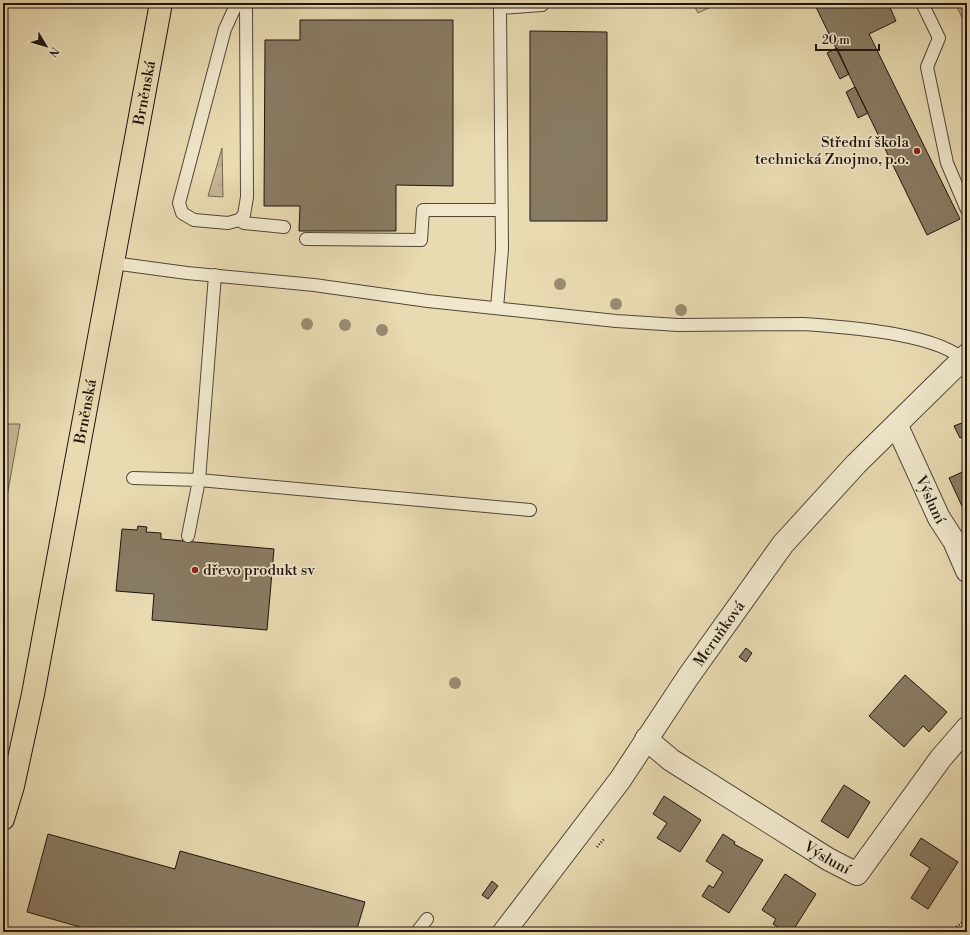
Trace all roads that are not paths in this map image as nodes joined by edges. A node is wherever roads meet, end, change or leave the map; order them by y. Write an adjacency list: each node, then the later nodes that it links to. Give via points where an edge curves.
1 (161, 3): 11 (main road, Brněnská)
2 (237, 3): 8 (lane, via 225,29 179,203 182,213 194,220 228,223)
3 (246, 3): 8 (lane, via 247,197 244,214)
4 (543, 3): 6 (lane, via 500,8)
5 (922, 3): 7 (lane, via 939,38 927,67 947,163)
6 (502, 210): 10 (lane, via 423,210 421,240); 13 (lane)
7 (967, 210)
8 (239, 220): 9 (lane, via 244,223)
9 (284, 227)
10 (306, 239)
11 (113, 263): 12 (lane); 23 (main road, Brněnská, via 33,694)
12 (215, 275): 13 (lane); 17 (lane)
13 (497, 308): 14 (lane, via 651,324 824,325 924,340)
14 (966, 360): 15 (street, Meruňková)
15 (897, 426): 20 (street, Výsluní, via 939,518 954,541); 22 (street, Meruňková, via 856,464 783,544 734,610)
16 (133, 478): 17 (lane)
17 (200, 480): 18 (lane); 19 (lane)
18 (530, 510)
19 (188, 536)
20 (967, 571)
21 (967, 728): 22 (street, Výsluní, via 941,758 857,874 822,855 684,768)
22 (646, 739): 26 (street, Meruňková, via 584,829)
23 (3, 819)
24 (428, 919): 25 (lane)
25 (417, 932)
26 (504, 932)

